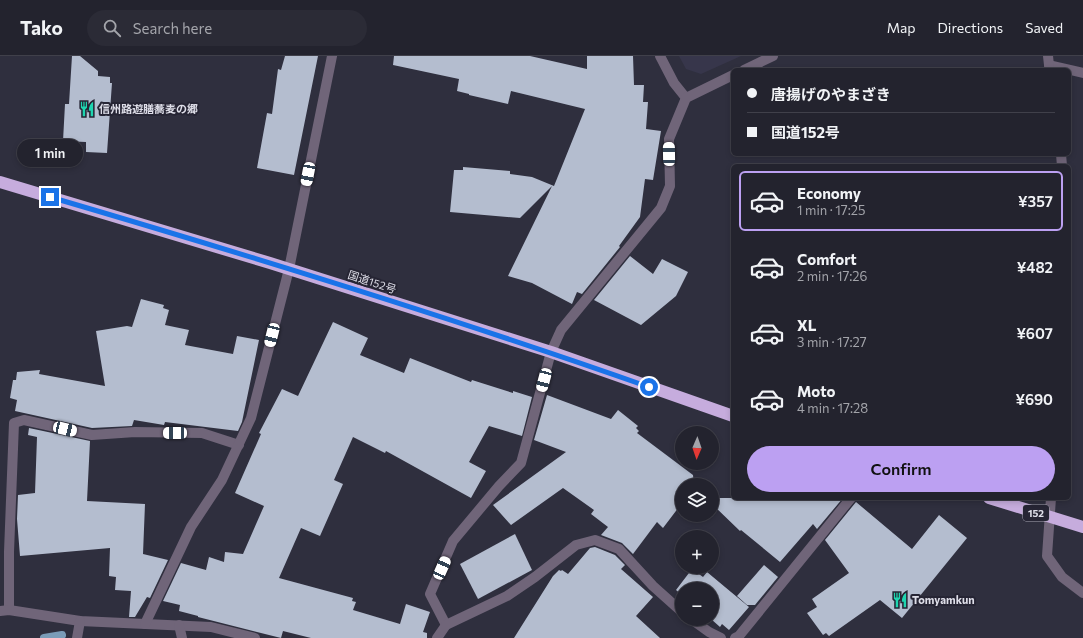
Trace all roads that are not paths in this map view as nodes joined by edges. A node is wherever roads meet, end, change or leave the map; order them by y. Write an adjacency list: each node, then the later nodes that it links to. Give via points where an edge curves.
1 (332, 56): 12 (street)
2 (660, 56): 10 (street, via 674,83)
3 (773, 56): 5 (street)
4 (1049, 64): 6 (street)
5 (748, 68)
6 (1064, 68)
7 (1071, 70): 8 (street)
8 (1083, 73)
9 (731, 76): 10 (street)
10 (686, 98): 13 (street, via 669,139 670,186 661,208 562,330)
11 (0, 182): 12 (highway, 国道152号)
12 (289, 269): 13 (highway, 国道152号); 15 (street, via 251,418)
13 (551, 352): 14 (highway, 国道152号); 27 (street, via 522,463 453,541 430,594)
14 (731, 415)
15 (239, 445): 23 (street, via 202,433 135,432 92,435 24,420 14,423); 25 (street, via 222,480 191,527)
16 (849, 500): 34 (street)
17 (995, 500): 19 (highway, 152)
18 (1051, 500): 19 (street)
19 (1050, 518): 20 (highway, 152); 21 (street, via 1047,556 1062,577)
20 (1083, 527)
21 (1083, 593)
22 (675, 606): 27 (street, via 653,586 619,548 595,540 576,545 507,596)
23 (4, 611): 24 (street)
24 (80, 621): 25 (street); 29 (street)
25 (145, 624): 26 (street)
26 (179, 625): 30 (street); 31 (street, via 211,627)
27 (446, 625): 32 (street)
28 (701, 626): 33 (street)
29 (77, 638)
30 (182, 638)
31 (255, 638)
32 (438, 638)
33 (721, 638)
34 (735, 638)

